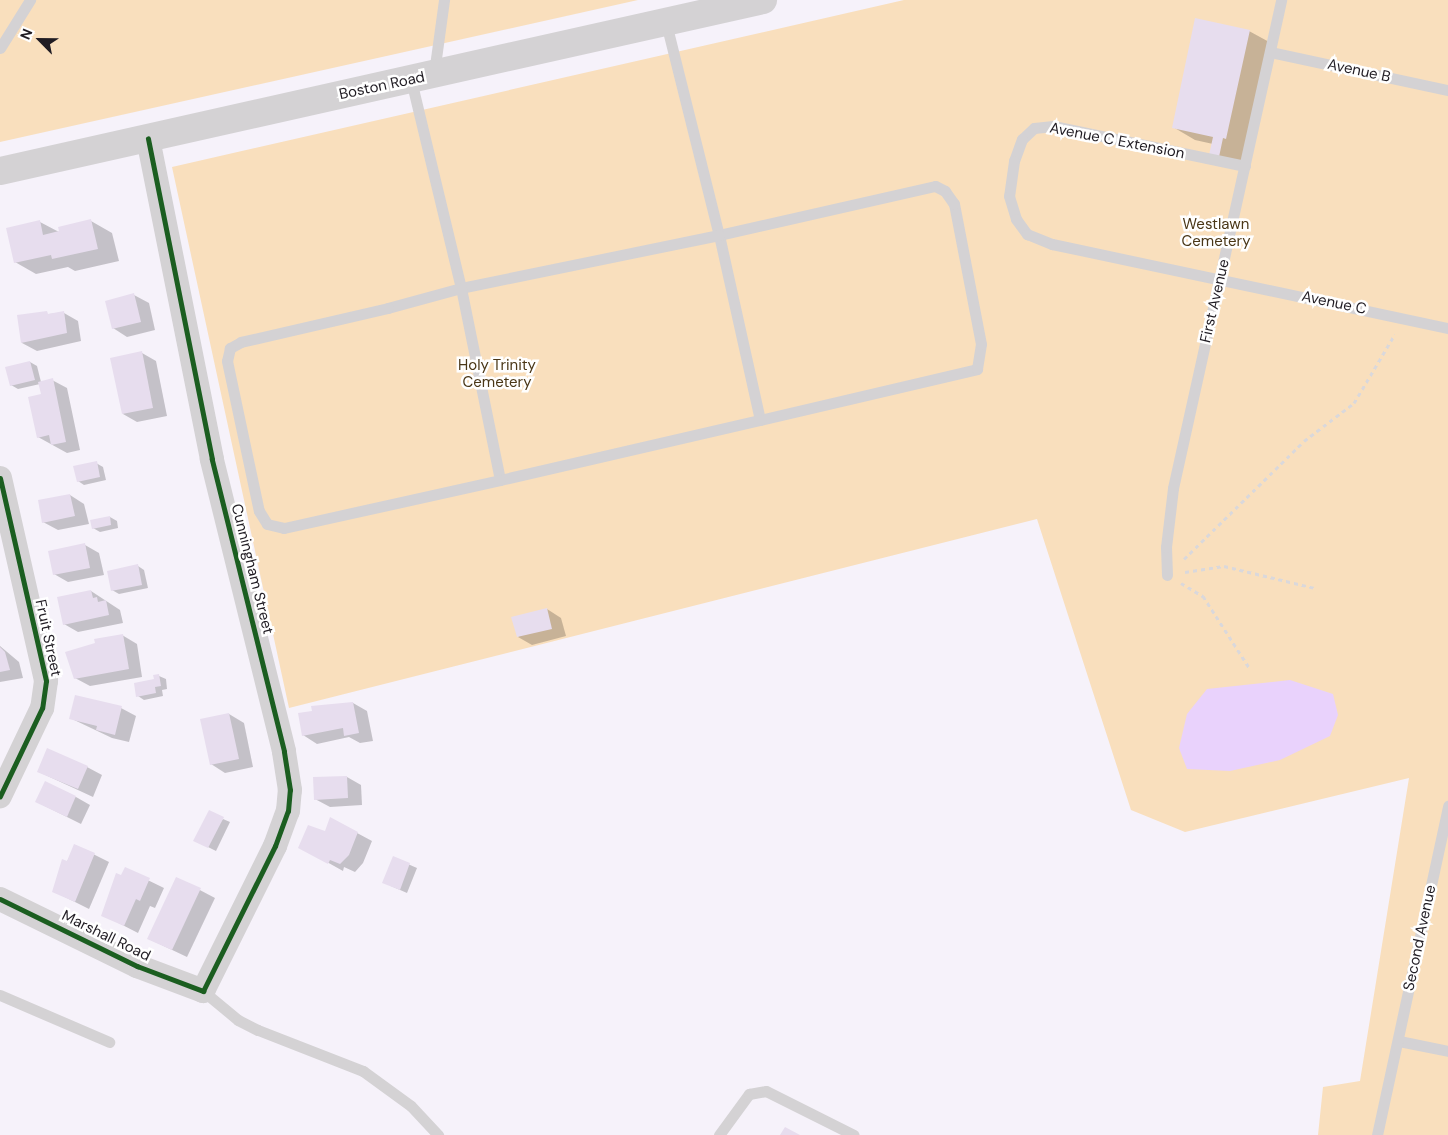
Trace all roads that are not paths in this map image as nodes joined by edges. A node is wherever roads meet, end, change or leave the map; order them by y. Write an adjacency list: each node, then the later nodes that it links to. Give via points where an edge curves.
1 (30, 0): 6 (lane)
2 (444, 0): 8 (lane)
3 (763, 0): 5 (main road, Boston Road)
4 (1281, 0): 7 (lane, First Avenue)
5 (666, 23): 8 (main road, Boston Road); 13 (lane)
6 (0, 48)
7 (1270, 52): 9 (lane, Avenue B); 11 (lane, First Avenue)
8 (423, 77): 10 (main road, Boston Road); 15 (lane)
9 (1448, 90)
10 (148, 138): 12 (main road, Boston Road); 24 (street, Cunningham Street, via 203,416 284,750 290,790 283,828)
11 (1245, 166): 14 (lane, First Avenue); 14 (lane, Avenue C Extension, via 1053,126 1034,128 1022,139 1014,161 1009,196 1016,220 1027,234 1052,244)
12 (0, 171)
13 (719, 235): 15 (lane); 17 (lane); 17 (lane, via 935,186 945,191 954,204 981,344 977,369)
14 (1220, 278): 16 (lane, Avenue C); 20 (lane, First Avenue, via 1173,488 1166,547)
15 (461, 288): 19 (lane); 19 (lane, via 241,342 230,348 228,361 260,511 268,524 284,528)
16 (1448, 328)
17 (760, 420): 19 (lane)
18 (0, 478): 21 (street, Fruit Street, via 46,681 42,708)
19 (500, 480)
20 (1167, 575)
21 (0, 796)
22 (1448, 808): 26 (lane, Second Avenue)
23 (0, 898): 24 (street, Marshall Road, via 137,966)
24 (203, 991): 29 (lane, Marshall Road, via 238,1020 362,1071 411,1106)
25 (0, 994): 27 (lane)
26 (1399, 1041): 28 (lane); 32 (lane, Second Avenue)
27 (109, 1042)
28 (1448, 1050)
29 (438, 1135)
30 (719, 1135): 31 (lane, via 749,1094 766,1091)
31 (854, 1135)
32 (1377, 1135)

